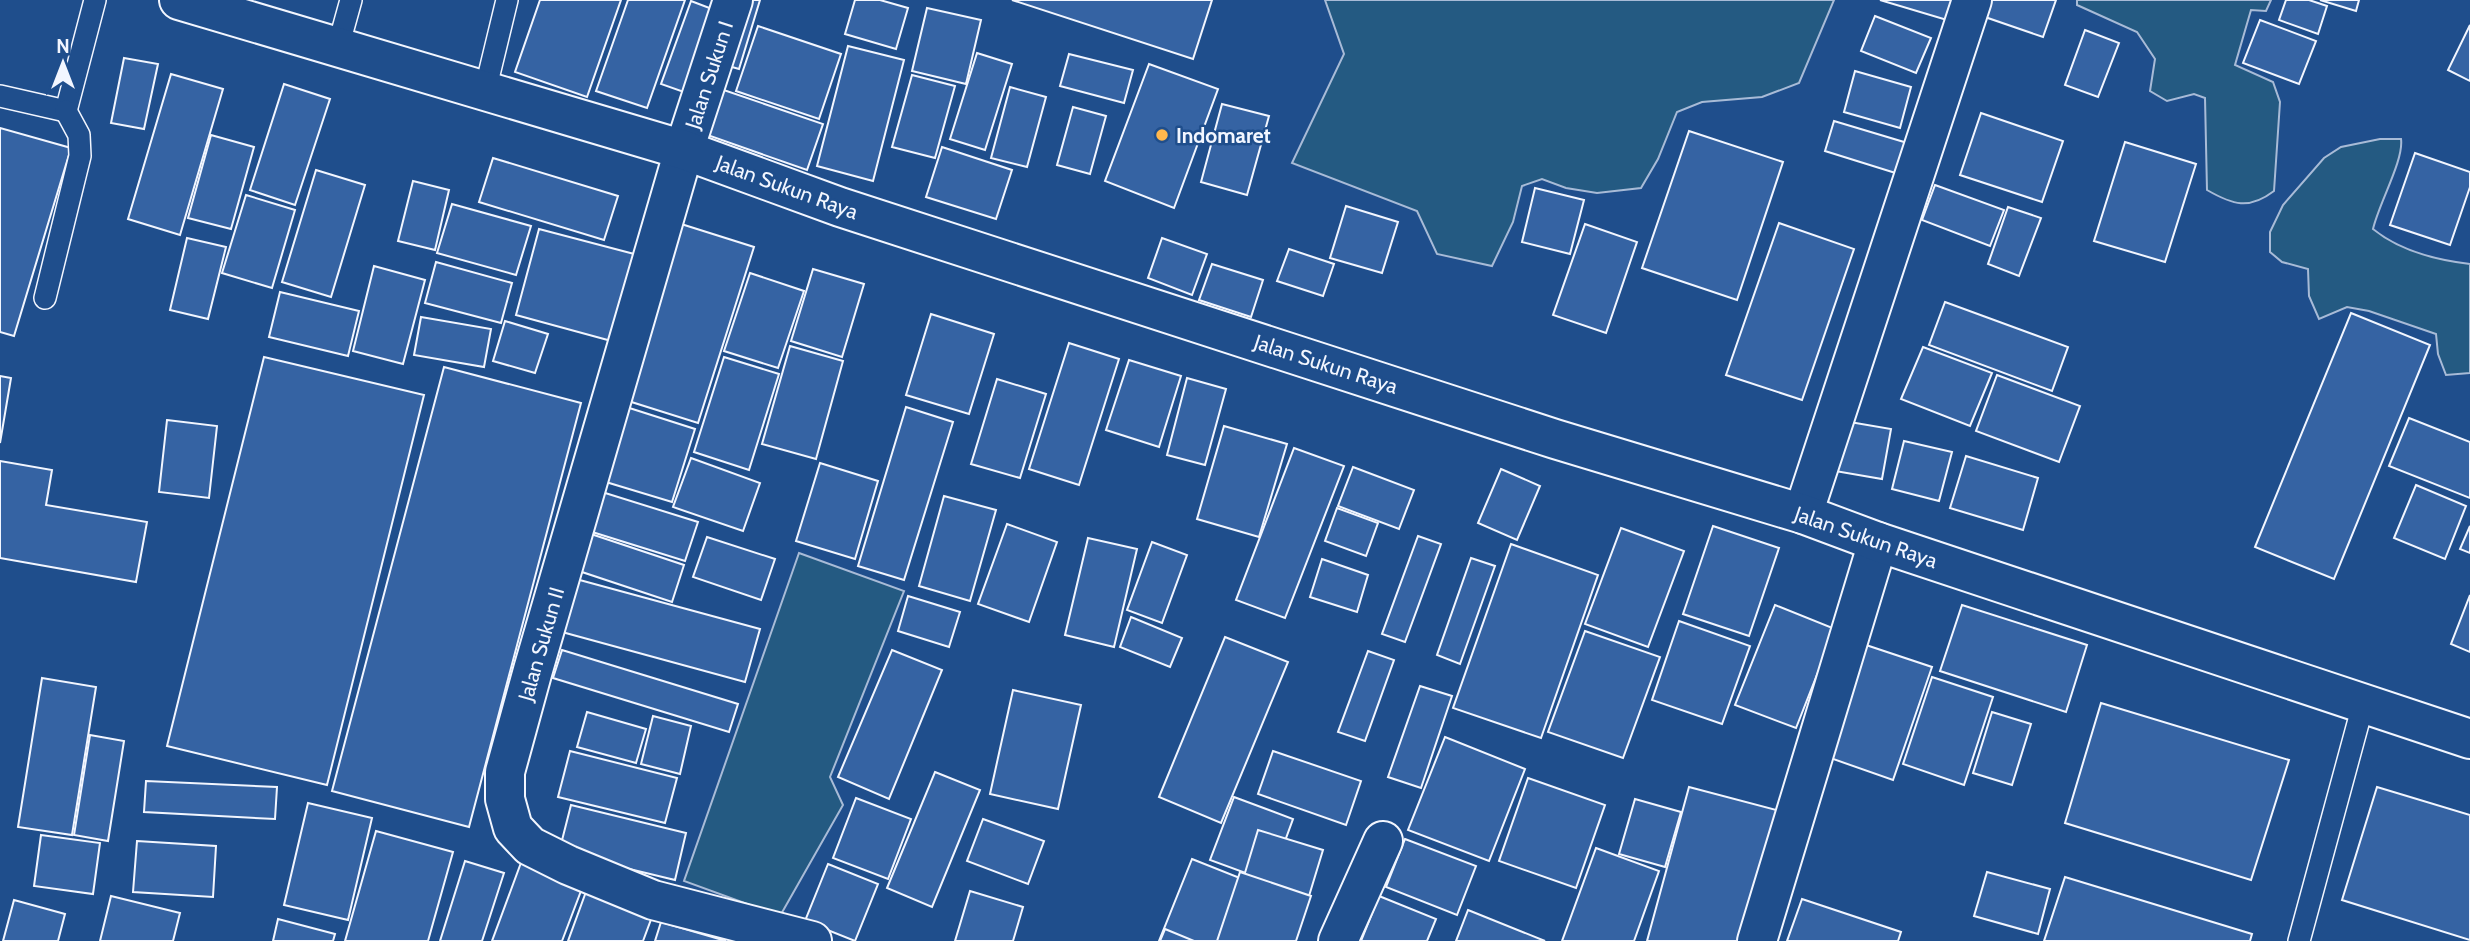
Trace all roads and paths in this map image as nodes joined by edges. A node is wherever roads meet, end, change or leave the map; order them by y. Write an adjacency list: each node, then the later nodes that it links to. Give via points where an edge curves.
1 (95, 0): 10 (lane)
2 (178, 0): 7 (street, Jalan Sukun Raya)
3 (351, 0): 7 (lane)
4 (507, 0): 8 (lane)
5 (733, 0): 11 (street, Jalan Sukun I)
6 (1972, 0): 13 (street)
7 (338, 47): 8 (street, Jalan Sukun Raya)
8 (485, 91): 11 (street, Jalan Sukun Raya)
9 (0, 96): 10 (lane)
10 (66, 111): 12 (lane, via 79,135 80,156)
11 (684, 150): 13 (street, Jalan Sukun Raya, via 840,207 1555,439); 18 (street, Jalan Sukun II, via 505,772 505,799 513,828 530,846 568,865 653,900)
12 (45, 298)
13 (1803, 513): 14 (street, Jalan Sukun Raya)
14 (1878, 542): 15 (street, Jalan Sukun Raya); 20 (street)
15 (2363, 705): 16 (street, Jalan Sukun Raya); 21 (lane)
16 (2470, 739)
17 (1383, 841): 19 (street)
18 (812, 941)
19 (1338, 941)
20 (1757, 941)
21 (2299, 941)

